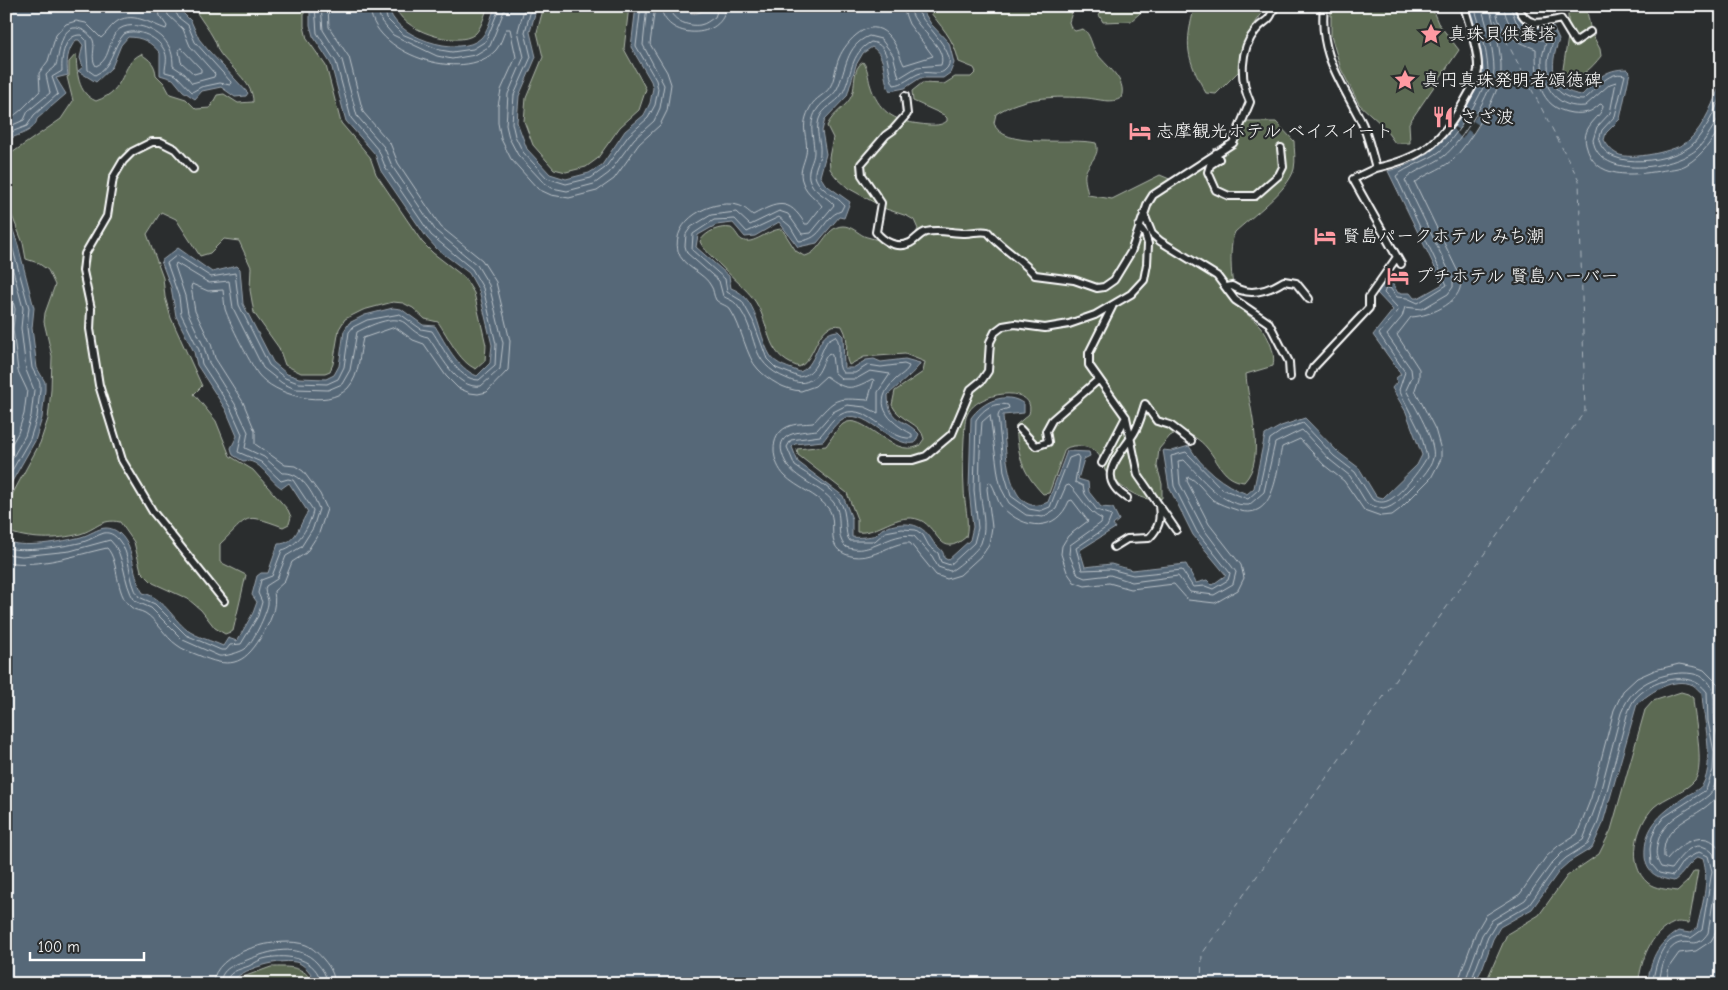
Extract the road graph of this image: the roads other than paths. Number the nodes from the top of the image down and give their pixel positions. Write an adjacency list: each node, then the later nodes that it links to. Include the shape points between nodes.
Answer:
1 (1275, 6): 8 (street, via 1270,20 1256,30 1242,67 1243,86 1250,102 1233,143)
2 (1324, 6): 9 (street, via 1323,34 1329,61 1360,118)
3 (1464, 6): 9 (street, via 1478,68 1469,93 1434,144 1412,158)
4 (1518, 6): 5 (street, via 1526,20 1532,23 1561,19 1575,42)
5 (1590, 32)
6 (905, 96): 12 (street, via 907,114 861,164 862,176 881,203 876,232 884,241 900,246 924,232 988,232 996,242 1024,261 1035,275 1074,280 1097,288 1114,280 1123,267)
7 (1281, 148): 8 (street, via 1283,167 1279,176 1255,196 1229,196 1216,190 1208,172 1210,165 1219,159)
8 (1216, 153): 11 (street, via 1153,195)
9 (1376, 168): 13 (street, via 1353,179)
10 (193, 169): 31 (street, via 175,149 161,142 152,142 132,152 113,178 107,216 85,254 83,271 91,308 90,329 99,385 122,460 158,519)
11 (1144, 214): 12 (street); 15 (street, via 1152,234 1217,276)
12 (1139, 226): 17 (street, via 1148,244 1144,280)
13 (1397, 257): 14 (street); 18 (street, via 1369,297 1368,308)
14 (1401, 264)
15 (1227, 287): 16 (street, via 1232,286 1241,292 1270,290 1284,281 1296,283); 19 (street, via 1235,300 1269,323 1289,362)
16 (1309, 299)
17 (1113, 306): 20 (street, via 1089,353 1089,365); 25 (street, via 1069,324 1045,328 1015,324 1003,326 990,342 988,371 971,389 952,434 926,456 913,460)
18 (1310, 375)
19 (1290, 377)
20 (1098, 380): 21 (street); 22 (street, via 1052,420 1046,431 1048,442 1036,446)
21 (1126, 417): 23 (street); 26 (street)
22 (1020, 429)
23 (1130, 438): 24 (street, via 1145,404 1157,422 1170,425); 27 (street, via 1111,472 1110,483 1114,490); 28 (street, via 1138,475)
24 (1191, 441)
25 (879, 460)
26 (1102, 463)
27 (1127, 498)
28 (1159, 505): 29 (street); 30 (street, via 1160,519 1156,532 1149,538 1127,539)
29 (1176, 530)
30 (1114, 547)
31 (224, 601)

